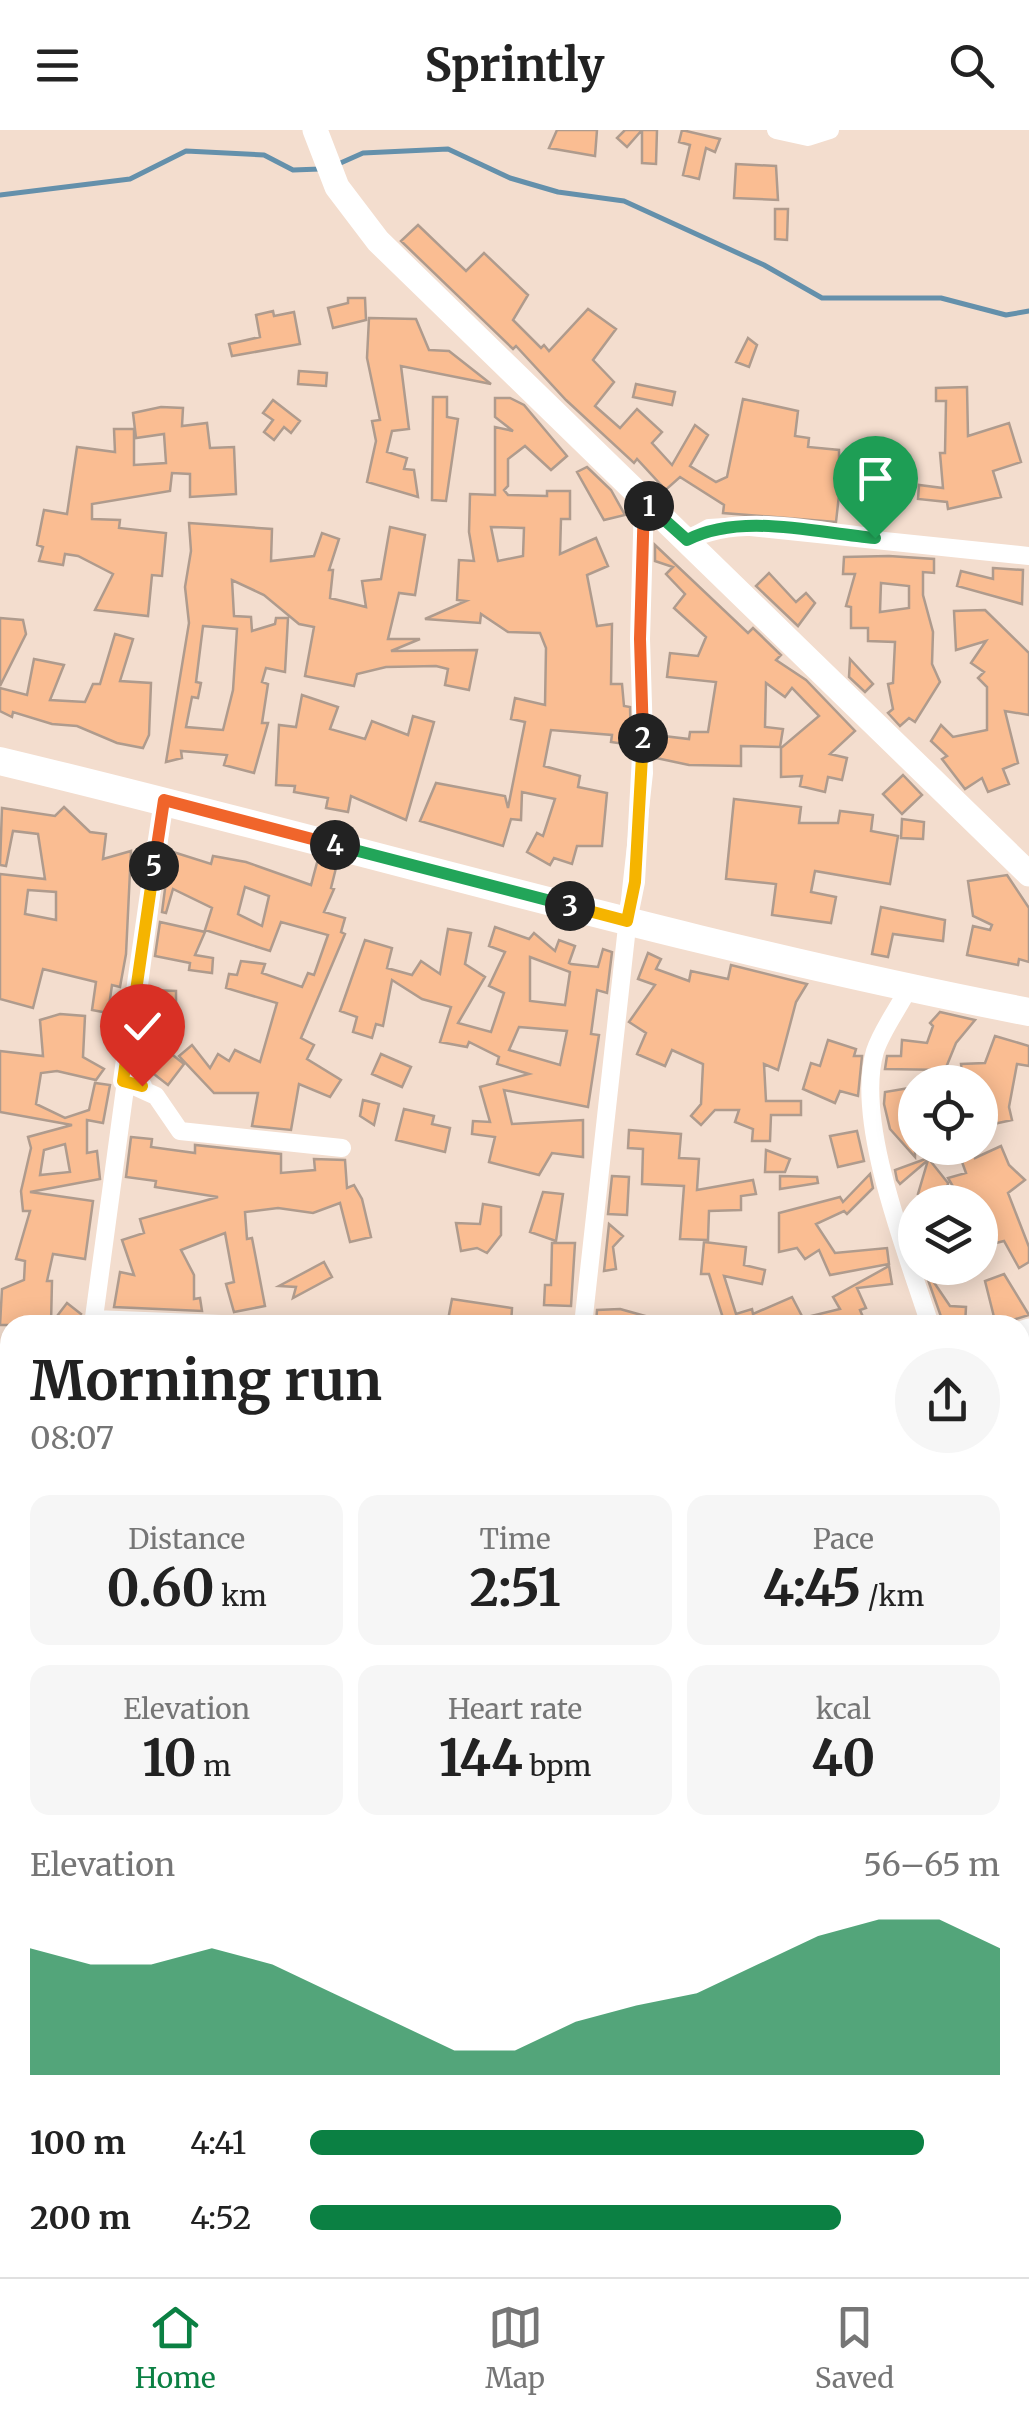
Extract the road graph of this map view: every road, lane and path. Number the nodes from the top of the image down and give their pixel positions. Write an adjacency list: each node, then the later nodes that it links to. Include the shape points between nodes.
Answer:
1 (776, 130): 2 (street, via 808,138)
2 (830, 130)
3 (320, 141): 4 (main road, via 337,188 378,241)
4 (644, 502): 5 (main road); 10 (street, via 644,773)
5 (687, 540): 6 (street, via 709,528 740,526); 9 (main road)
6 (1029, 556)
7 (0, 761): 8 (main road)
8 (164, 800): 10 (main road); 13 (street)
9 (1029, 874)
10 (627, 921): 11 (main road); 16 (street)
11 (908, 989): 12 (main road); 17 (street, via 875,1052 871,1111)
12 (1029, 1012)
13 (123, 1081): 14 (street, via 156,1096 180,1131); 15 (street)
14 (342, 1148)
15 (94, 1315)
16 (585, 1315)
17 (927, 1315)

